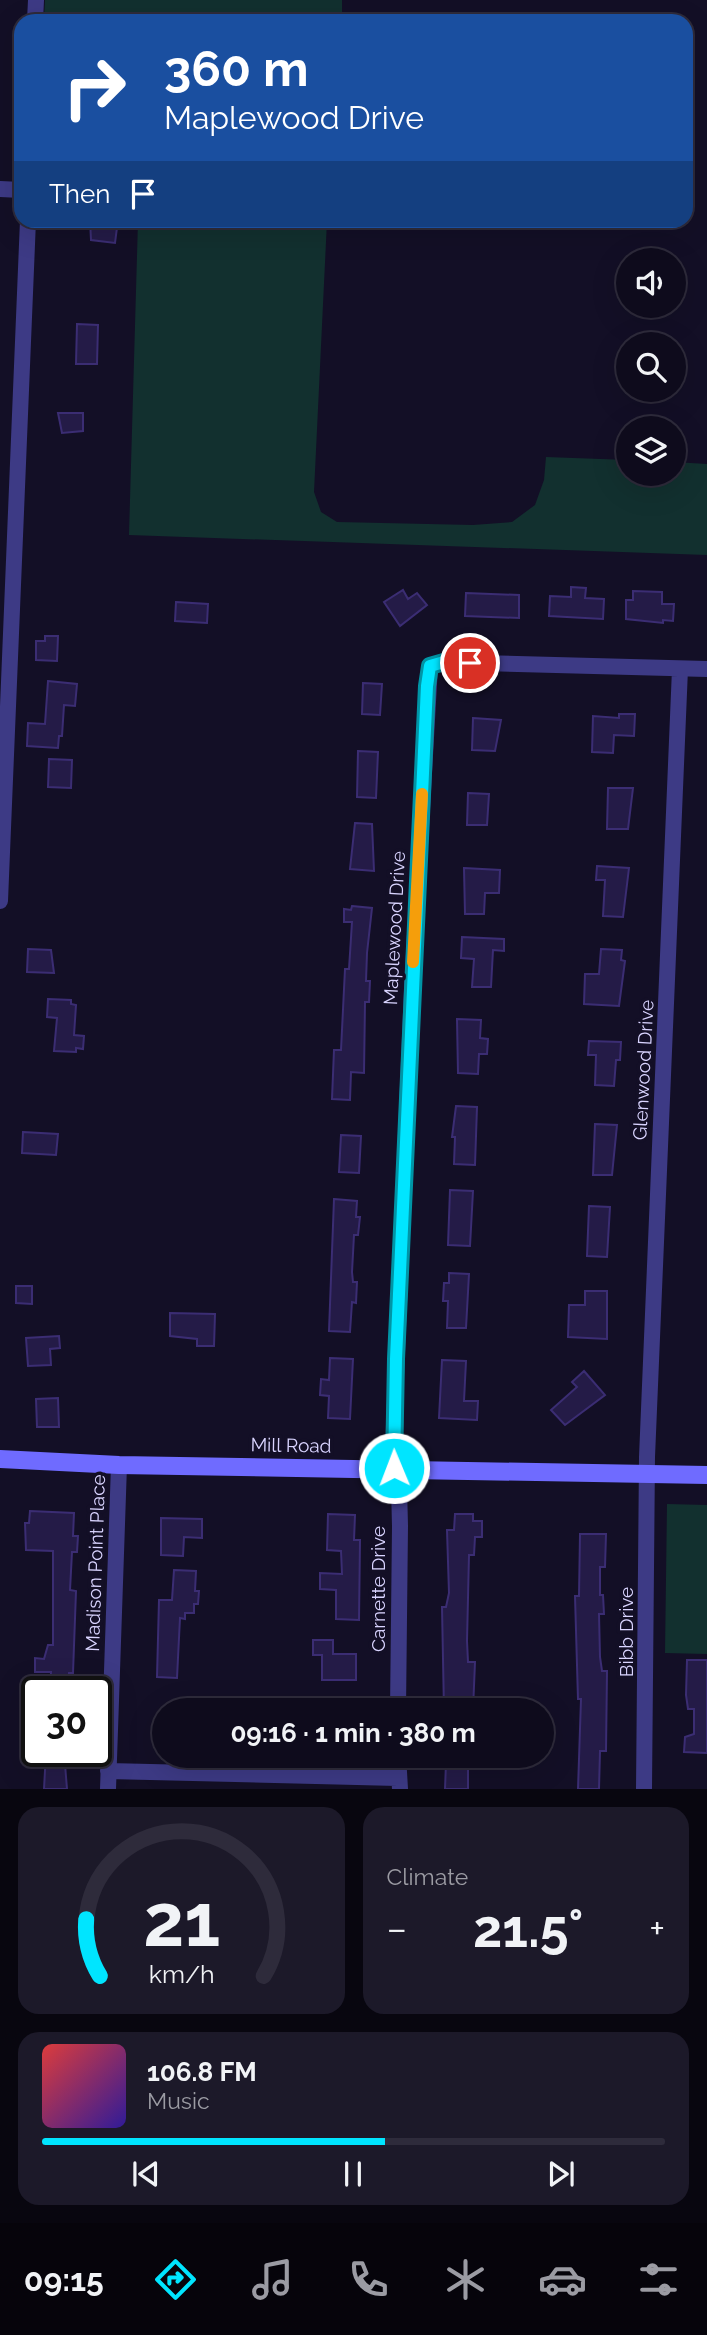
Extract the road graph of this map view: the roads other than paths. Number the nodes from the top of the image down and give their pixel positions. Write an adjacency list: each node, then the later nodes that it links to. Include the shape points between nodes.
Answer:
1 (27, 228): 2 (street)
2 (8, 501): 3 (street)
3 (6, 573): 6 (street)
4 (680, 669): 5 (street, Maplewood Drive); 10 (street, Maplewood Drive, via 444,662 430,666 412,988); 11 (street, Glenwood Drive)
5 (707, 669)
6 (2, 778): 7 (street)
7 (0, 901)
8 (0, 1459): 9 (street, Mill Road)
9 (119, 1465): 10 (street, Mill Road); 14 (street, Madison Point Place)
10 (394, 1468): 11 (street, Mill Road); 13 (street, Carnette Drive, via 400,1526)
11 (646, 1474): 12 (street, Mill Road); 17 (street, Bibb Drive)
12 (707, 1475)
13 (398, 1698)
14 (108, 1771): 15 (street); 16 (street, Madison Point Place)
15 (399, 1784)
16 (108, 1789)
17 (644, 1789)

